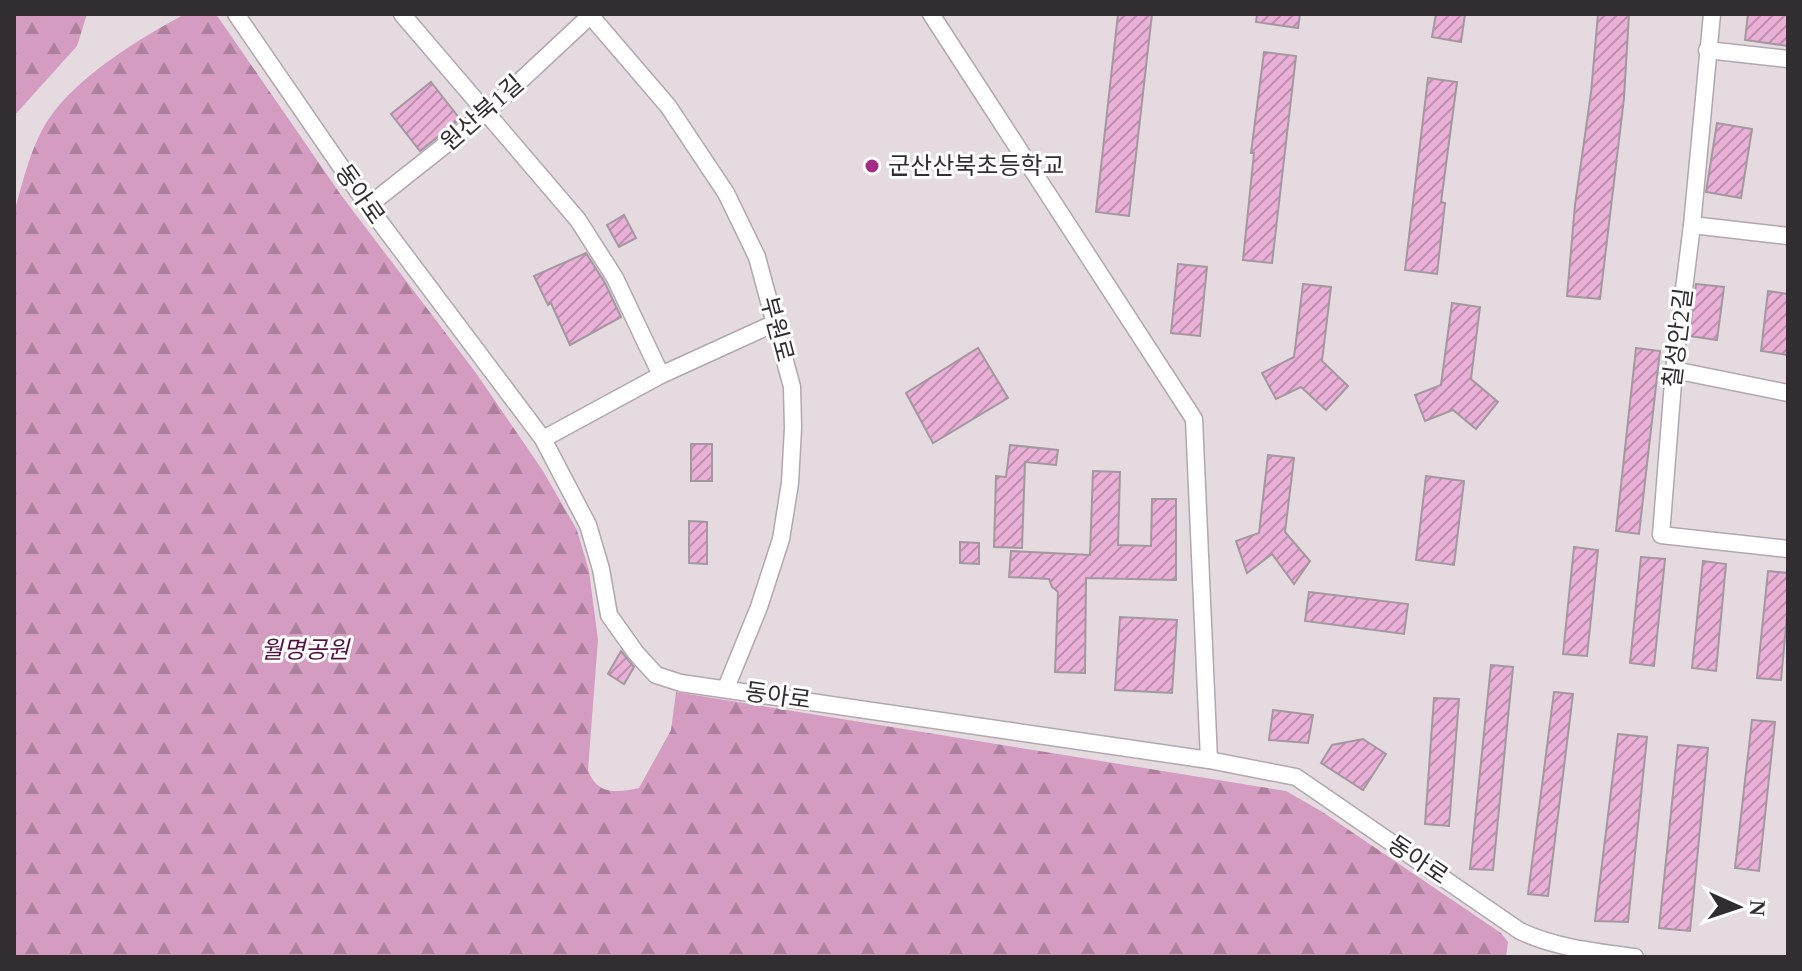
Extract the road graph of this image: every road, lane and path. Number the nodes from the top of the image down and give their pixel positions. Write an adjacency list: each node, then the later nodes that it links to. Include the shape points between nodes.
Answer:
1 (236, 14): 9 (street, 동아로)
2 (402, 14): 8 (street)
3 (591, 14): 8 (street, 원산북1길); 12 (street, 부원로, via 668,106 726,193 757,257)
4 (931, 14): 19 (street, via 1194,419)
5 (1712, 14): 6 (street, 칠성안2길)
6 (1707, 50): 7 (street); 10 (street, 칠성안2길)
7 (1788, 59)
8 (488, 111): 9 (street, 원산북1길); 14 (street, via 578,220 615,278)
9 (368, 206): 16 (street, 동아로)
10 (1692, 225): 11 (street); 13 (street, 칠성안2길)
11 (1788, 236)
12 (775, 323): 14 (street); 18 (street, 부원로, via 792,387 786,511 759,607)
13 (1674, 370): 15 (street); 17 (street, 칠성안2길, via 1661,535)
14 (661, 375): 16 (street)
15 (1788, 393)
16 (543, 439): 18 (street, 동아로, via 588,525 609,615 636,653 656,675)
17 (1788, 549)
18 (726, 688): 19 (street, 동아로)
19 (1209, 760): 20 (street, 동아로, via 1296,777 1537,939)
20 (1635, 957)

